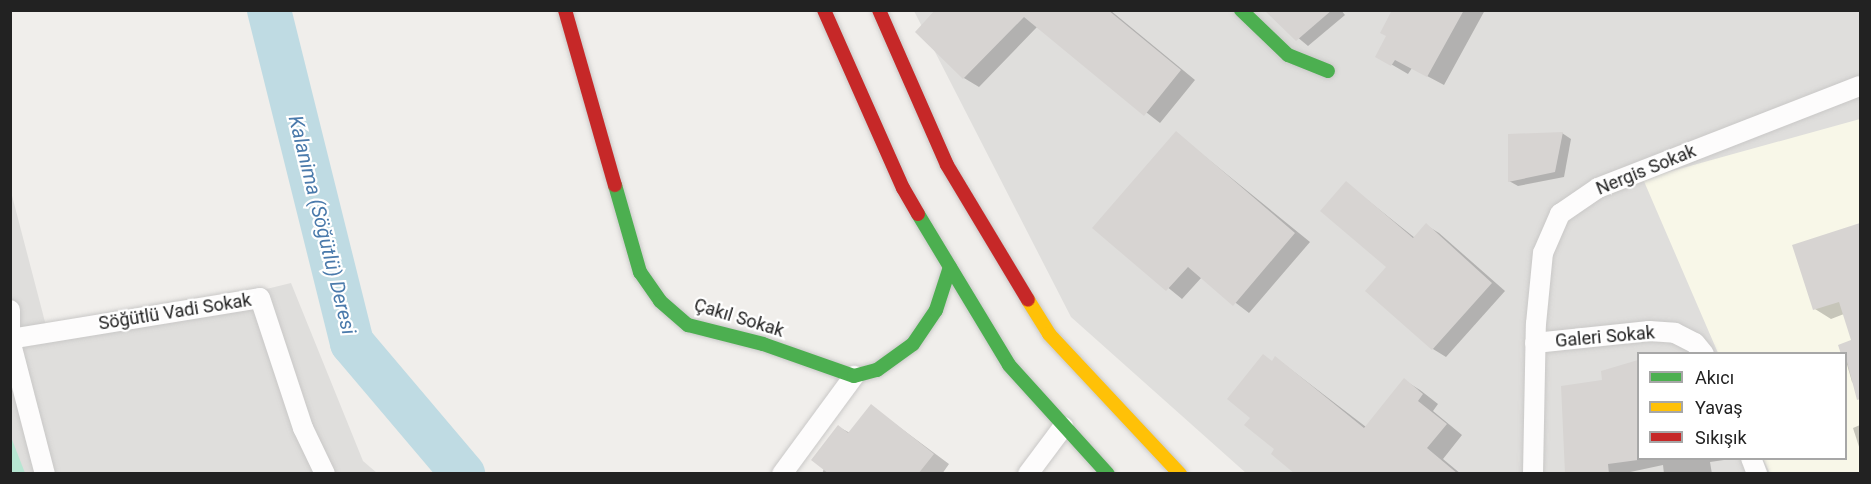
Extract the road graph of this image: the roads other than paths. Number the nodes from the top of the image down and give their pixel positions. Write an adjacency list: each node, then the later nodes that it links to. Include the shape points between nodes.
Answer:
1 (565, 10): 13 (main road, Çakıl Sokak, via 640,272 660,301 688,325 763,344)
2 (824, 10): 7 (main road, via 903,188)
3 (879, 10): 21 (main road, via 947,165 1049,334)
4 (1242, 10): 5 (main road, via 1266,38 1288,55)
5 (1328, 70)
6 (1860, 86): 11 (street, Nergis Sokak, via 1598,188 1574,202 1560,214 1543,253)
7 (950, 267): 13 (main road, via 936,310 913,344 877,370); 14 (main road, via 1009,365)
8 (10, 310): 9 (street)
9 (10, 329)
10 (10, 340): 16 (street); 17 (street, Söğütlü Vadi Sokak, via 260,298 303,428)
11 (1535, 344): 12 (street, Galeri Sokak, via 1649,331 1675,333 1695,343); 22 (street, Nergis Sokak)
12 (1702, 352)
13 (854, 376): 18 (street)
14 (1063, 427): 19 (street); 20 (main road)
15 (1751, 460): 23 (street)
16 (45, 474)
17 (325, 474)
18 (782, 474)
19 (1028, 474)
20 (1108, 474)
21 (1180, 474)
22 (1533, 474)
23 (1757, 474)

